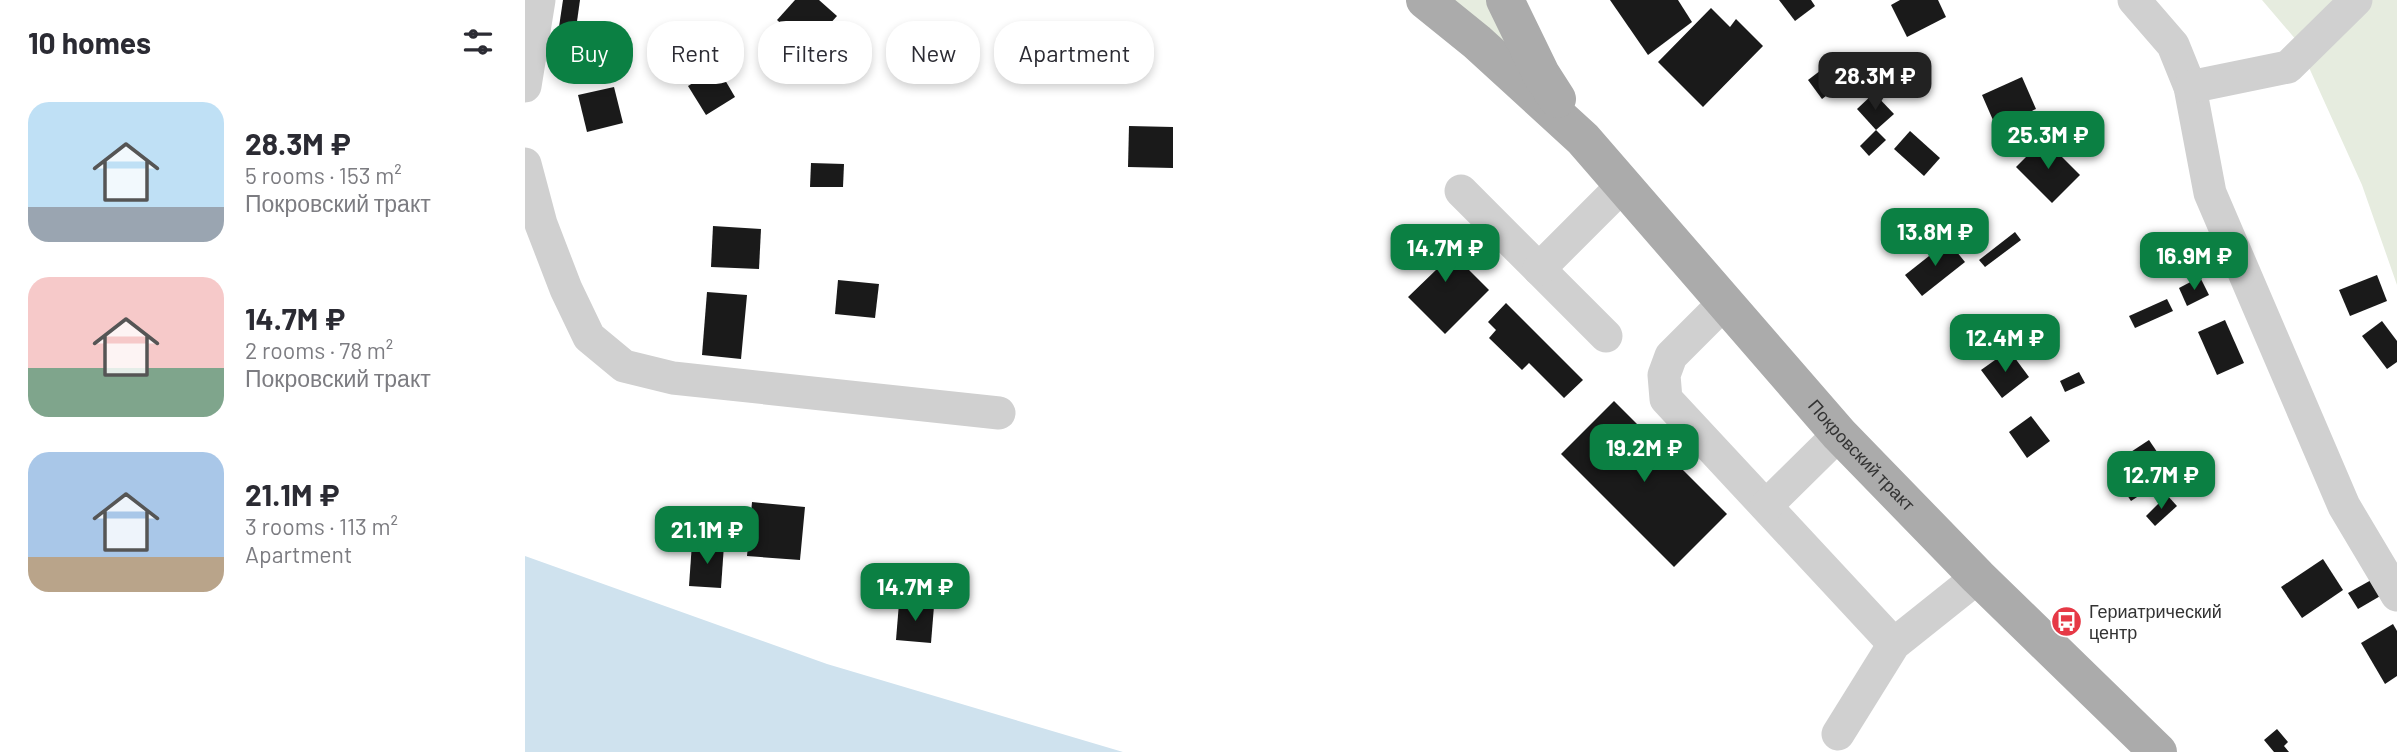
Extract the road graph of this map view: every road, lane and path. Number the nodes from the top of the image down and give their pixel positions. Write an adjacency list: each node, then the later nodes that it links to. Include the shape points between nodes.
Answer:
1 (539, 0): 6 (street)
2 (1425, 0): 8 (main road)
3 (1505, 0): 8 (main road, via 1541,74)
4 (2134, 0): 7 (street, via 2173,45)
5 (2356, 0): 7 (street, via 2288,67)
6 (525, 86)
7 (2190, 87): 19 (street, via 2215,206 2344,506)
8 (1583, 139): 10 (main road, Покровский тракт)
9 (525, 164): 15 (street, via 541,224 589,337 624,366 673,378)
10 (1623, 185): 12 (street); 13 (main road, Покровский тракт)
11 (1461, 191): 12 (street)
12 (1539, 269): 14 (street)
13 (1725, 302): 16 (main road, Покровский тракт); 17 (street, via 1671,356 1664,375 1666,398)
14 (1606, 336)
15 (999, 413)
16 (1839, 434): 17 (street); 18 (main road, Покровский тракт)
17 (1766, 506): 20 (street)
18 (1978, 577): 20 (street); 22 (main road, Покровский тракт)
19 (2397, 595)
20 (1894, 644): 21 (street)
21 (1838, 734)
22 (2158, 752)

